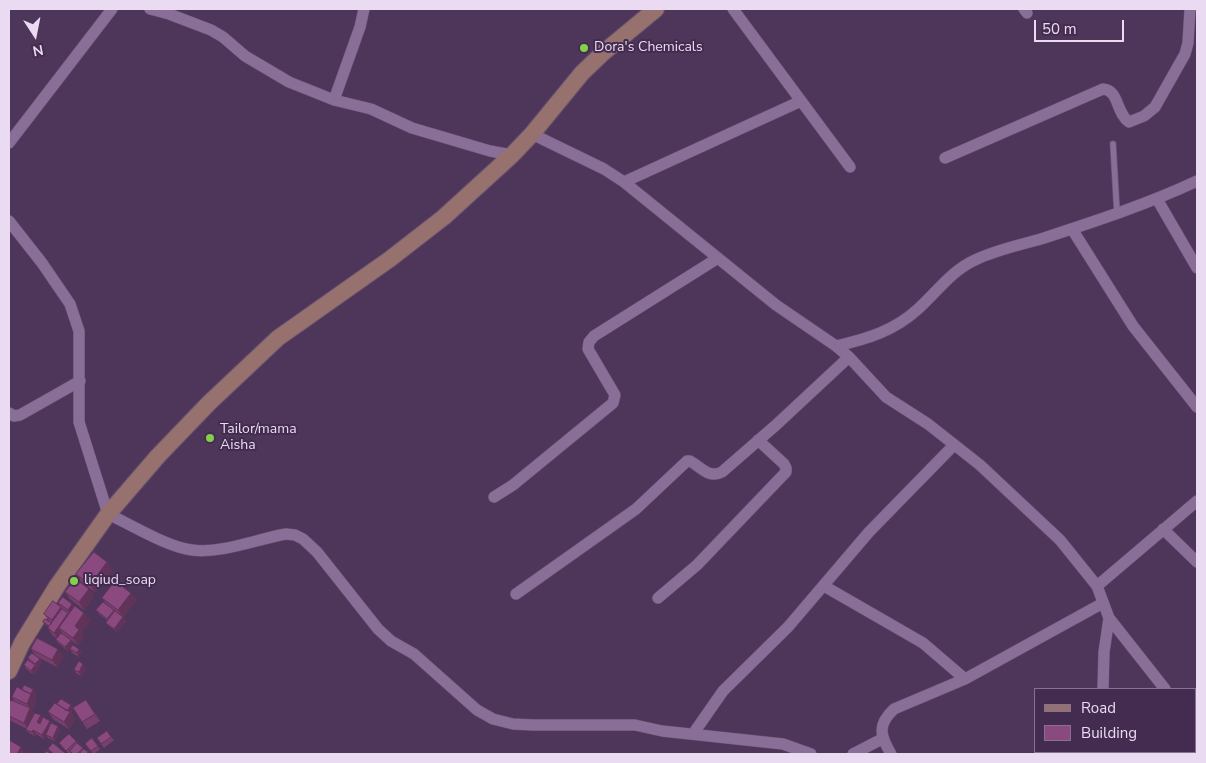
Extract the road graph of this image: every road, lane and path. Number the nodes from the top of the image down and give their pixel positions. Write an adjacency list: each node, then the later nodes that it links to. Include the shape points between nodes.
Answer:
1 (112, 9): 10 (street)
2 (150, 9): 7 (street, via 211,30 245,56 290,82)
3 (364, 9): 7 (street)
4 (656, 9): 9 (street, via 582,73)
5 (733, 9): 8 (street)
6 (1190, 9): 13 (street, via 1185,54 1160,101 1144,116 1129,122 1120,113 1110,90 1103,89)
7 (334, 100): 12 (street, via 371,109 412,128)
8 (801, 101): 14 (street); 15 (street)
9 (532, 134): 12 (street); 15 (street)
10 (9, 143)
11 (1113, 144): 18 (lane)
12 (512, 155): 32 (street, via 444,217 278,338 209,403)
13 (945, 158)
14 (850, 167)
15 (624, 182): 21 (street)
16 (1197, 182): 17 (street)
17 (1157, 199): 18 (street); 22 (street)
18 (1117, 213): 20 (street)
19 (10, 224): 25 (street, via 70,304 79,330)
20 (1072, 229): 23 (street, via 998,250 973,261 956,271 918,309 896,324 868,338); 26 (street, via 1133,326)
21 (718, 258): 23 (street, via 776,305); 30 (street, via 594,336 588,350 615,395 613,403 513,485)
22 (1197, 268)
23 (836, 346): 24 (street)
24 (849, 357): 28 (street); 29 (street, via 886,397)
25 (80, 381): 27 (street, via 20,415); 32 (street, via 79,422)
26 (1197, 407)
27 (9, 413)
28 (758, 440): 37 (street, via 716,475 687,461 636,509); 38 (street, via 784,464 786,472 697,565)
29 (954, 445): 35 (street, via 869,532); 36 (street, via 1060,540)
30 (494, 496)
31 (1197, 501): 33 (street)
32 (108, 514): 41 (street, via 57,586); 45 (street, via 167,544 192,550 226,548 286,534 303,539 378,629 414,654 477,710 494,719 533,725 635,725)
33 (1163, 529): 34 (street); 36 (street)
34 (1197, 562)
35 (824, 586): 42 (street, via 923,643); 45 (street, via 723,691)
36 (1097, 586): 39 (street)
37 (516, 594)
38 (658, 598)
39 (1103, 603): 40 (street); 42 (street)
40 (1109, 618): 43 (street); 44 (street)
41 (9, 671)
42 (965, 678): 46 (street, via 894,709 882,727)
43 (1103, 688)
44 (1164, 688)
45 (693, 734): 47 (street, via 783,744)
46 (882, 739): 48 (street); 49 (street)
47 (811, 754)
48 (853, 754)
49 (891, 754)

